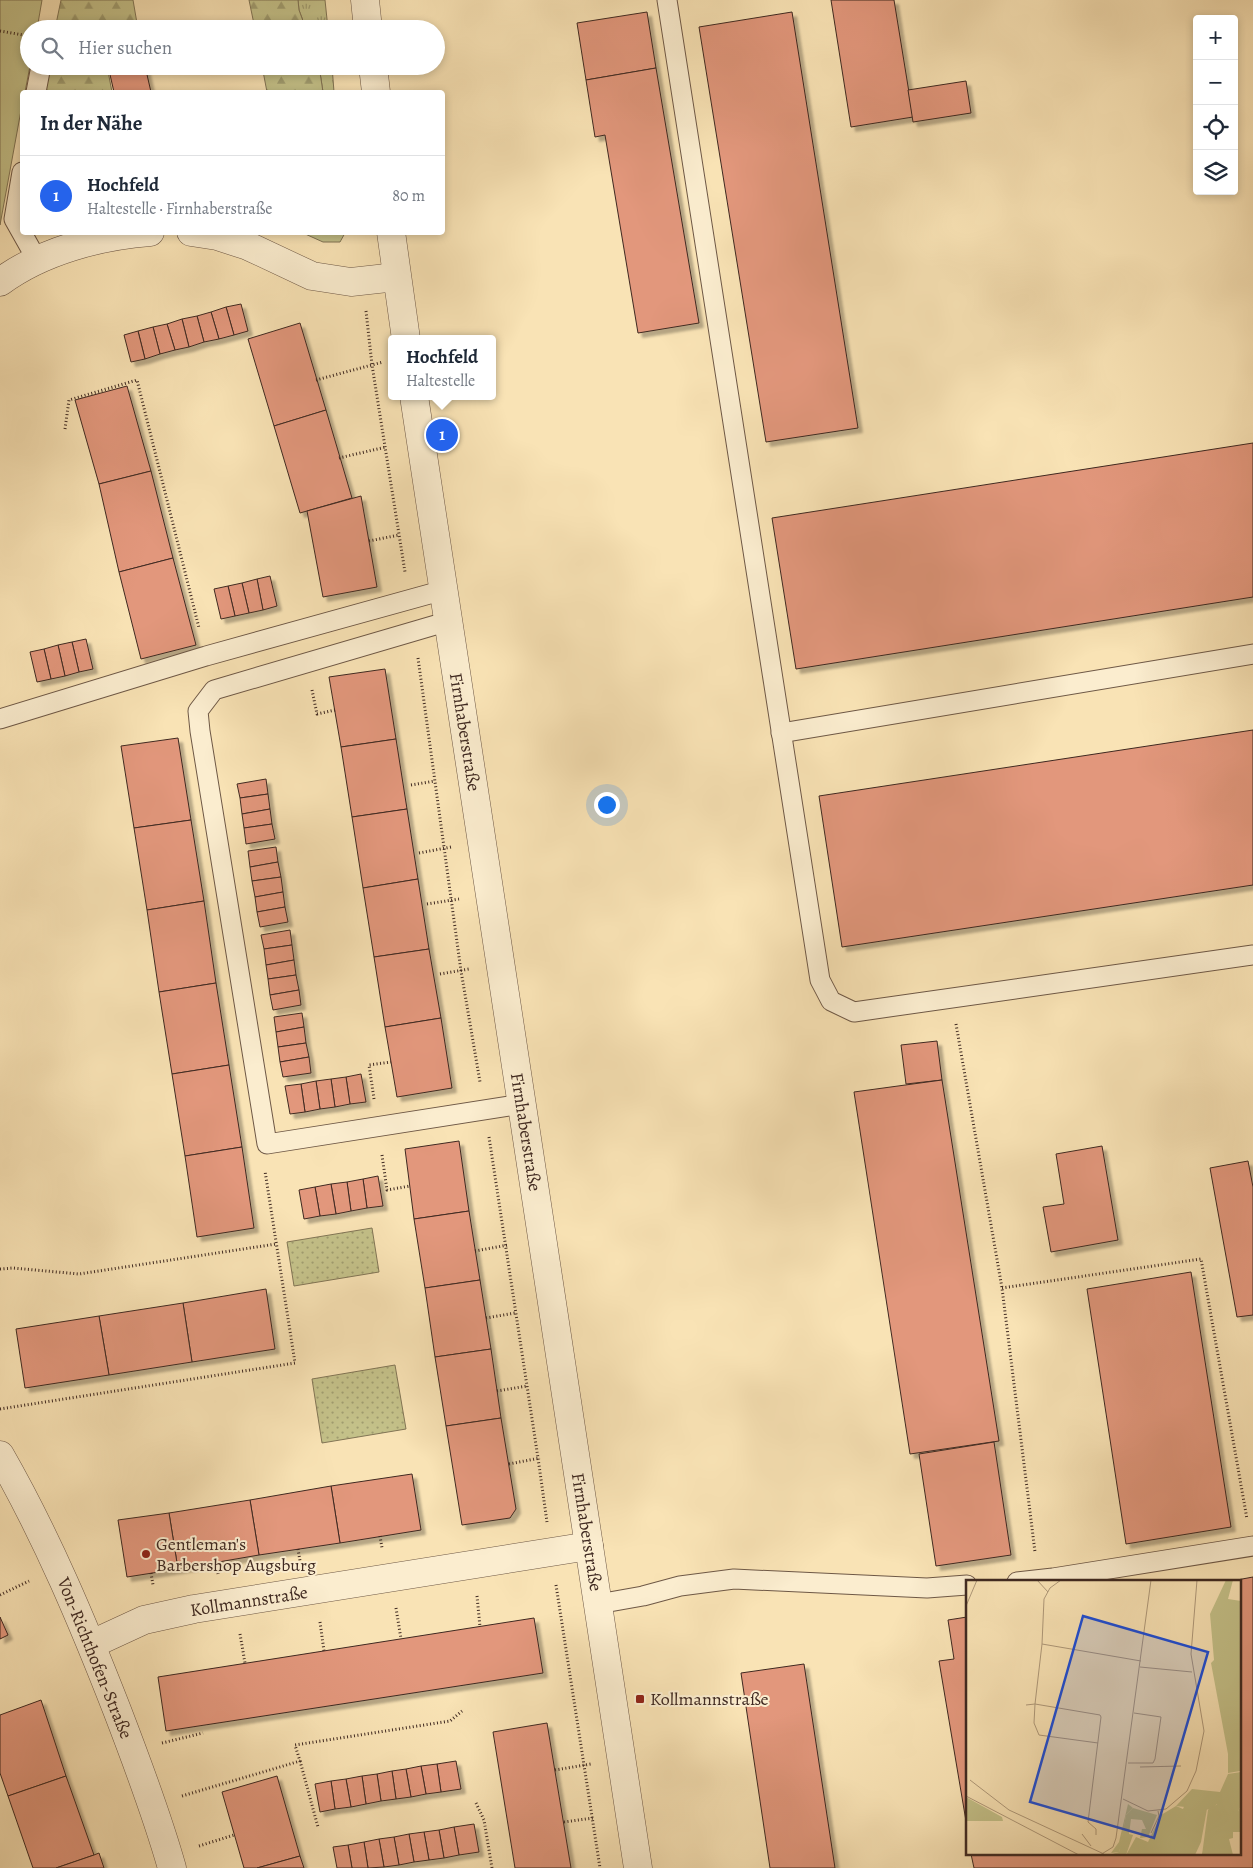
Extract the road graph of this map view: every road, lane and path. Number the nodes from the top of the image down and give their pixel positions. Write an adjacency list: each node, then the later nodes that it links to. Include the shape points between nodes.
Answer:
1 (365, 0): 3 (street)
2 (667, 0): 38 (lane)
3 (367, 20)
4 (0, 31): 5 (path)
5 (20, 34)
6 (39, 75): 8 (lane)
7 (373, 75): 9 (street)
8 (36, 90)
9 (376, 90)
10 (20, 184): 11 (lane, via 14,220)
11 (20, 230)
12 (23, 235): 16 (lane)
13 (128, 235): 16 (street, via 87,242)
14 (210, 235): 18 (street, via 248,246 312,276)
15 (391, 235): 17 (street)
16 (37, 260): 19 (street)
17 (396, 278): 18 (street); 20 (street)
18 (363, 281): 22 (path)
19 (0, 282)
20 (405, 335)
21 (385, 361): 22 (path)
22 (372, 365): 23 (path); 27 (path)
23 (316, 380)
24 (415, 400): 26 (street, Firnhaberstraße)
25 (64, 429): 34 (path, via 69,400 137,380)
26 (421, 439): 27 (path); 29 (street, Firnhaberstraße)
27 (385, 447): 28 (path); 30 (path)
28 (339, 458)
29 (444, 590): 30 (lane); 31 (street, Firnhaberstraße)
30 (409, 599): 34 (lane)
31 (448, 621): 32 (lane); 41 (street, Firnhaberstraße)
32 (414, 631): 35 (lane); 42 (path, via 461,971)
33 (1253, 654): 38 (lane)
34 (206, 656): 37 (lane)
35 (307, 662): 36 (path, via 317,714); 43 (lane, via 214,690 198,712)
36 (335, 710)
37 (0, 719)
38 (781, 733): 40 (lane, via 820,980 832,1001 854,1012)
39 (1253, 954): 40 (lane)
40 (951, 999): 46 (path)
41 (522, 1104): 42 (lane); 49 (street, Firnhaberstraße)
42 (484, 1110): 43 (lane); 51 (path)
43 (267, 1144): 44 (path, via 263,1158)
44 (276, 1244): 45 (path, via 79,1274); 47 (path, via 295,1363)
45 (0, 1269)
46 (1002, 1288): 50 (path, via 1201,1259); 52 (path)
47 (0, 1409)
48 (0, 1456): 55 (street, Von-Richthofen-Straße, via 58,1566)
49 (589, 1546): 51 (street, Kollmannstraße); 54 (street, Firnhaberstraße)
50 (1252, 1546): 52 (lane)
51 (551, 1552): 55 (street, Kollmannstraße, via 194,1609 144,1620); 65 (path)
52 (1038, 1580)
53 (966, 1585): 54 (lane, via 927,1588 734,1579 680,1586)
54 (598, 1604): 66 (street, Firnhaberstraße)
55 (92, 1644): 58 (street, Von-Richthofen-Straße)
56 (462, 1711): 59 (path, via 450,1721 295,1745)
57 (203, 1733): 58 (path)
58 (132, 1750): 61 (street, Von-Richthofen-Straße)
59 (300, 1760): 61 (path); 62 (path)
60 (476, 1803): 64 (path, via 484,1820)
61 (152, 1805): 63 (street, Von-Richthofen-Straße)
62 (318, 1827)
63 (172, 1868)
64 (492, 1868)
65 (600, 1868)
66 (638, 1868)

